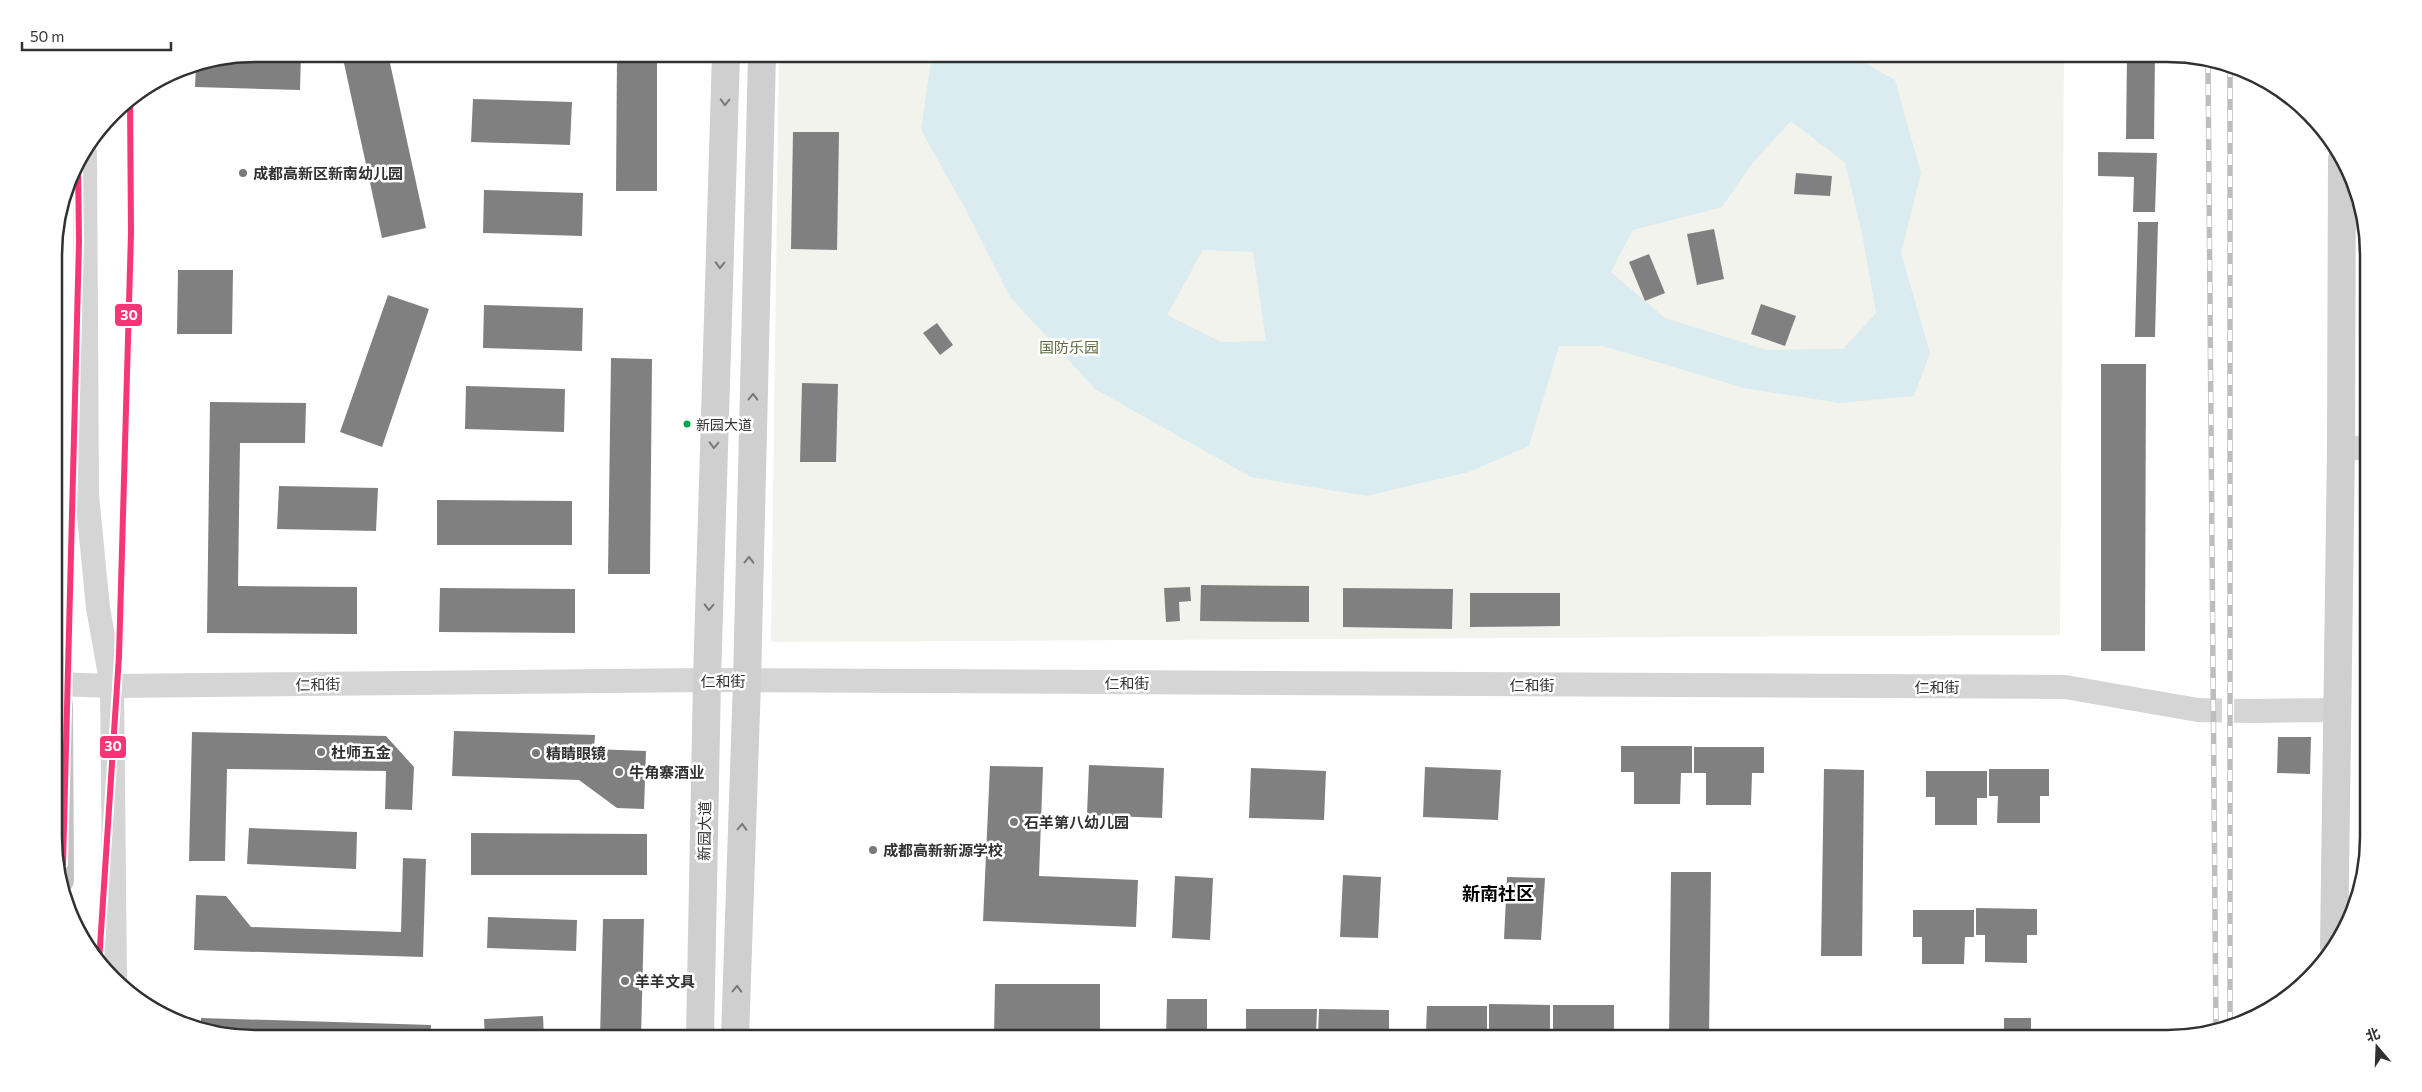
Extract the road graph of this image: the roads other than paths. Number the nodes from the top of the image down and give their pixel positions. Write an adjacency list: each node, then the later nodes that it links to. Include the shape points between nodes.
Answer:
1 (726, 62): 7 (street, 新园大道, one-way to 7)
2 (762, 62): 8 (street, one-way to 2)
3 (85, 164): 10 (street, via 87,495 98,608)
4 (2342, 175): 5 (street)
5 (2340, 448): 6 (street); 12 (street)
6 (2360, 448)
7 (707, 680): 8 (street, 仁和街); 10 (street, 仁和街); 16 (street, 新园大道)
8 (746, 681): 11 (street, 仁和街, via 2065,688); 17 (street, one-way to 8)
9 (62, 684): 10 (street, 仁和街)
10 (112, 686): 15 (street)
11 (2198, 710)
12 (2337, 710): 13 (street); 14 (street)
13 (2251, 711)
14 (2334, 933)
15 (115, 969)
16 (700, 1030)
17 (735, 1030)

